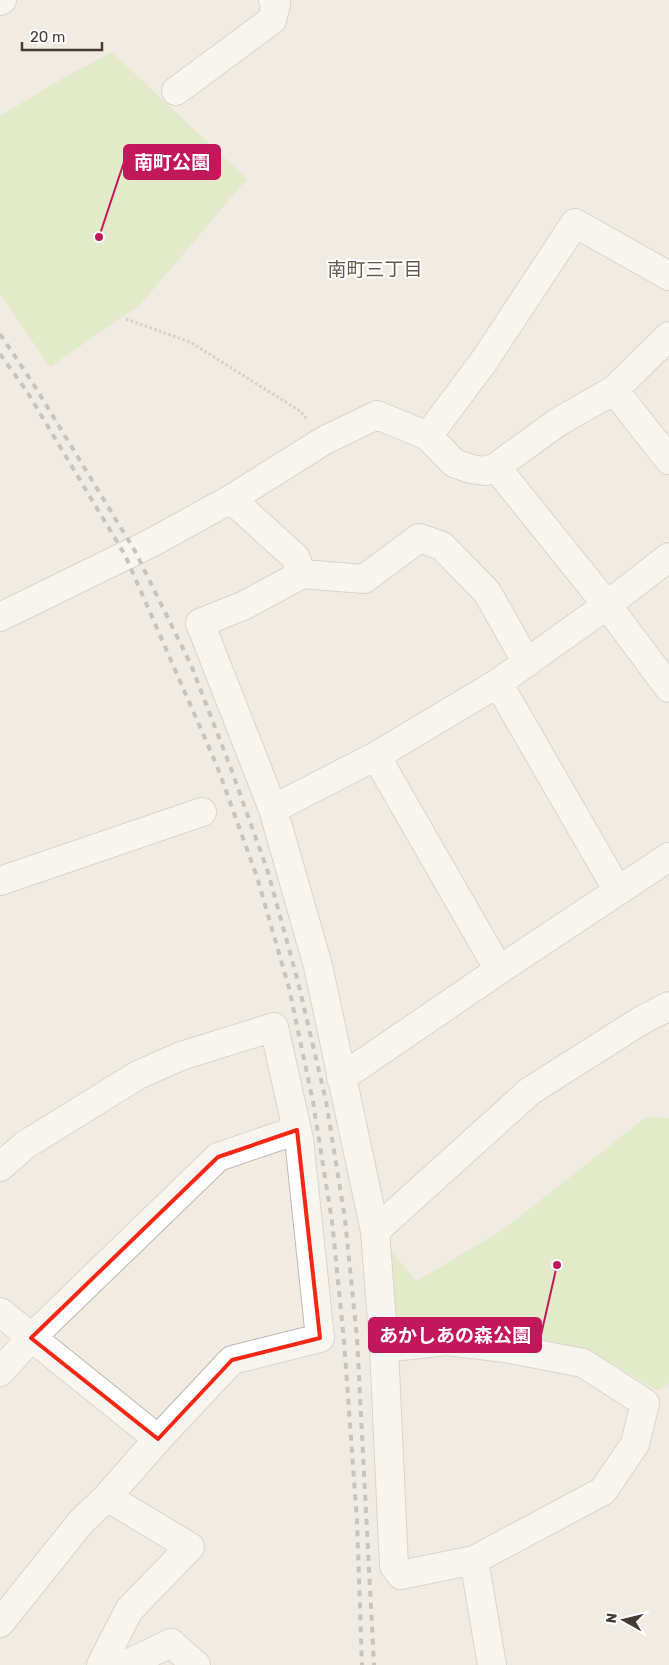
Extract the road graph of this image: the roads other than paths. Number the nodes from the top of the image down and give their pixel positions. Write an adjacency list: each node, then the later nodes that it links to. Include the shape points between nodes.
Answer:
1 (273, 0): 2 (street, via 276,4 272,20)
2 (176, 91)
3 (669, 276): 6 (street, via 575,223 484,361)
4 (669, 336): 5 (street)
5 (614, 390): 7 (street); 8 (street, via 558,422)
6 (428, 436): 8 (street, via 454,463 485,471); 9 (street, via 377,415 325,440)
7 (669, 460)
8 (496, 467): 12 (street)
9 (232, 499): 11 (street, via 295,557); 13 (street)
10 (669, 558): 12 (street)
11 (302, 574): 14 (street, via 364,579 419,538 442,546 487,592); 18 (street, via 200,623)
12 (607, 605): 14 (street); 16 (street)
13 (0, 617)
14 (527, 663): 15 (street)
15 (498, 683): 17 (street); 22 (street)
16 (669, 688)
17 (376, 756): 18 (street); 23 (street)
18 (272, 809): 25 (street, via 318,966)
19 (202, 812): 21 (street)
20 (669, 857): 22 (street)
21 (0, 881)
22 (618, 892): 23 (street)
23 (499, 970): 25 (street)
24 (669, 1006): 28 (street, via 530,1091)
25 (341, 1078): 28 (street)
26 (297, 1130): 27 (street, via 274,1027 181,1056 138,1075 25,1145); 30 (street, via 218,1157); 33 (street, via 320,1338 232,1360)
27 (0, 1167)
28 (374, 1231): 31 (street)
29 (0, 1312): 30 (street)
30 (31, 1338): 32 (street); 33 (street)
31 (384, 1348): 35 (street, via 394,1566 402,1575); 35 (street, via 447,1341 584,1363 645,1403 635,1444 603,1491)
32 (0, 1372)
33 (158, 1439): 34 (street)
34 (107, 1497): 36 (street, via 81,1522); 37 (street, via 190,1547 129,1610)
35 (474, 1560): 40 (street)
36 (0, 1623)
37 (101, 1665)
38 (125, 1665): 39 (street, via 171,1643)
39 (196, 1665)
40 (492, 1665)

